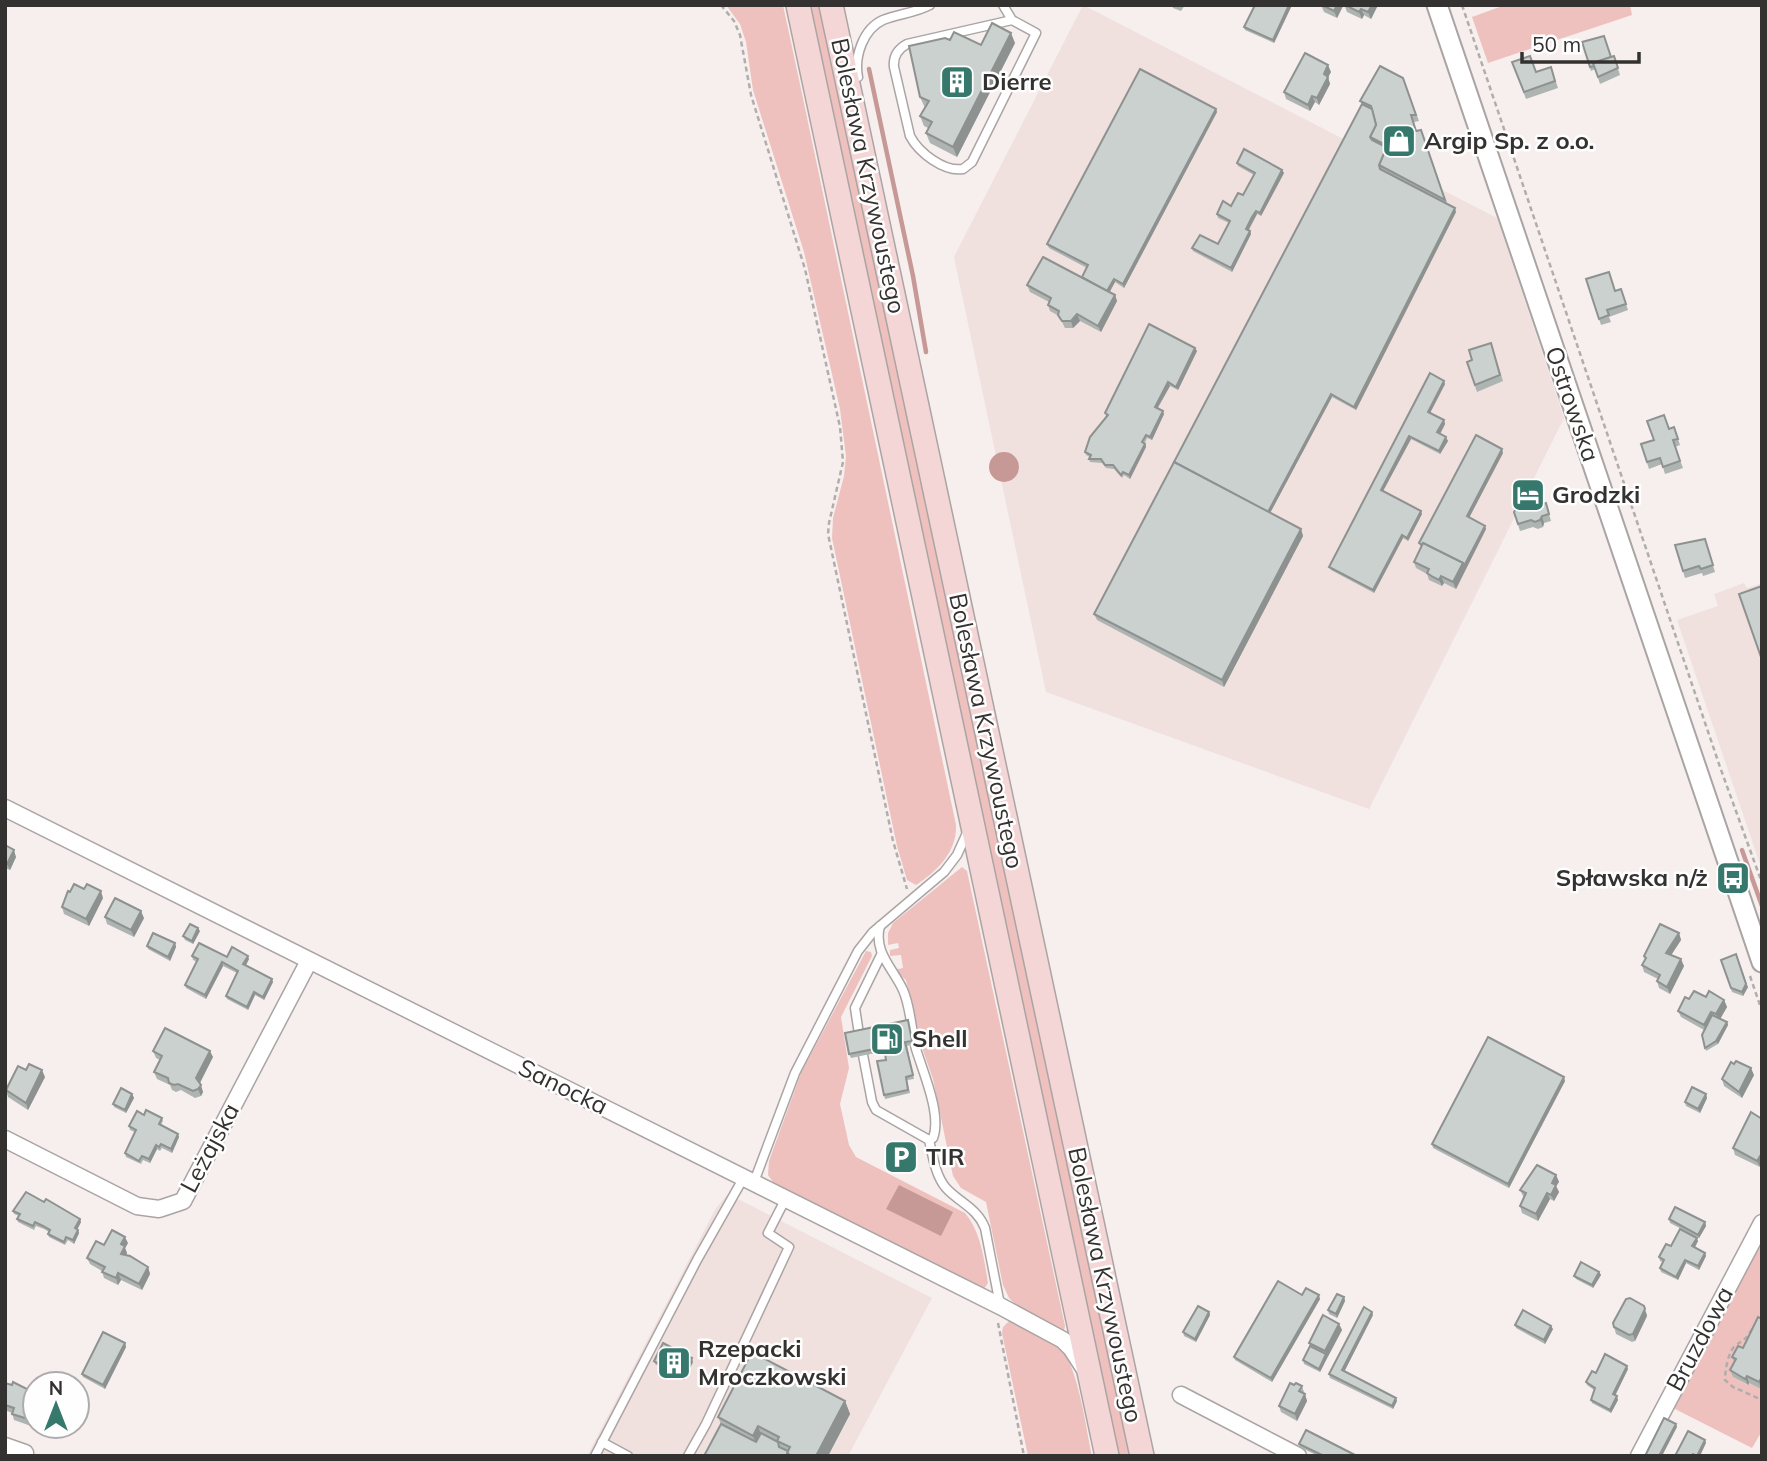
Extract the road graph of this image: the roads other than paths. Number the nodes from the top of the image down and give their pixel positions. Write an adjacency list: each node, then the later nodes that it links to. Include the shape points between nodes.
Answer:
1 (798, 5): 12 (main road, Bolesława Krzywoustego)
2 (831, 5): 10 (main road, Bolesława Krzywoustego)
3 (930, 5): 6 (lane)
4 (1003, 5): 7 (lane)
5 (1437, 5): 16 (street, Ostrowska)
6 (914, 9): 8 (lane, via 883,20 868,34 857,60)
7 (1012, 20): 7 (lane, via 1036,33 972,162 962,169 946,168 910,136 894,67 897,53 907,44)
8 (860, 90)
9 (863, 100): 10 (lane)
10 (858, 131): 34 (main road, Bolesława Krzywoustego)
11 (5, 808): 15 (street, Sanocka)
12 (970, 813): 13 (lane, via 965,839 951,864); 25 (main road, Bolesława Krzywoustego)
13 (880, 926): 14 (lane); 21 (lane, via 858,951 794,1073)
14 (881, 955): 17 (lane, via 855,1008); 20 (lane, via 905,998 936,1125)
15 (309, 961): 19 (street, Leżajska, via 183,1201 159,1209 136,1206); 21 (street, Sanocka)
16 (1762, 962)
17 (859, 1034)
18 (863, 1055): 20 (lane, via 876,1110)
19 (5, 1139)
20 (929, 1140): 24 (lane, via 943,1184 983,1223)
21 (749, 1180): 22 (street, Sanocka); 27 (lane, via 697,1261)
22 (786, 1198): 24 (street, Sanocka); 32 (lane, via 768,1233 789,1247)
23 (1762, 1223): 36 (street, Bruzdowa)
24 (1000, 1306): 25 (street, Sanocka, via 1067,1343)
25 (1094, 1393): 33 (main road, Bolesława Krzywoustego)
26 (1181, 1395): 35 (street)
27 (602, 1442): 30 (lane); 31 (lane)
28 (5, 1446): 29 (street)
29 (25, 1453)
30 (595, 1456)
31 (628, 1456)
32 (688, 1456)
33 (1107, 1456)
34 (1142, 1456)
35 (1298, 1456)
36 (1639, 1456)

